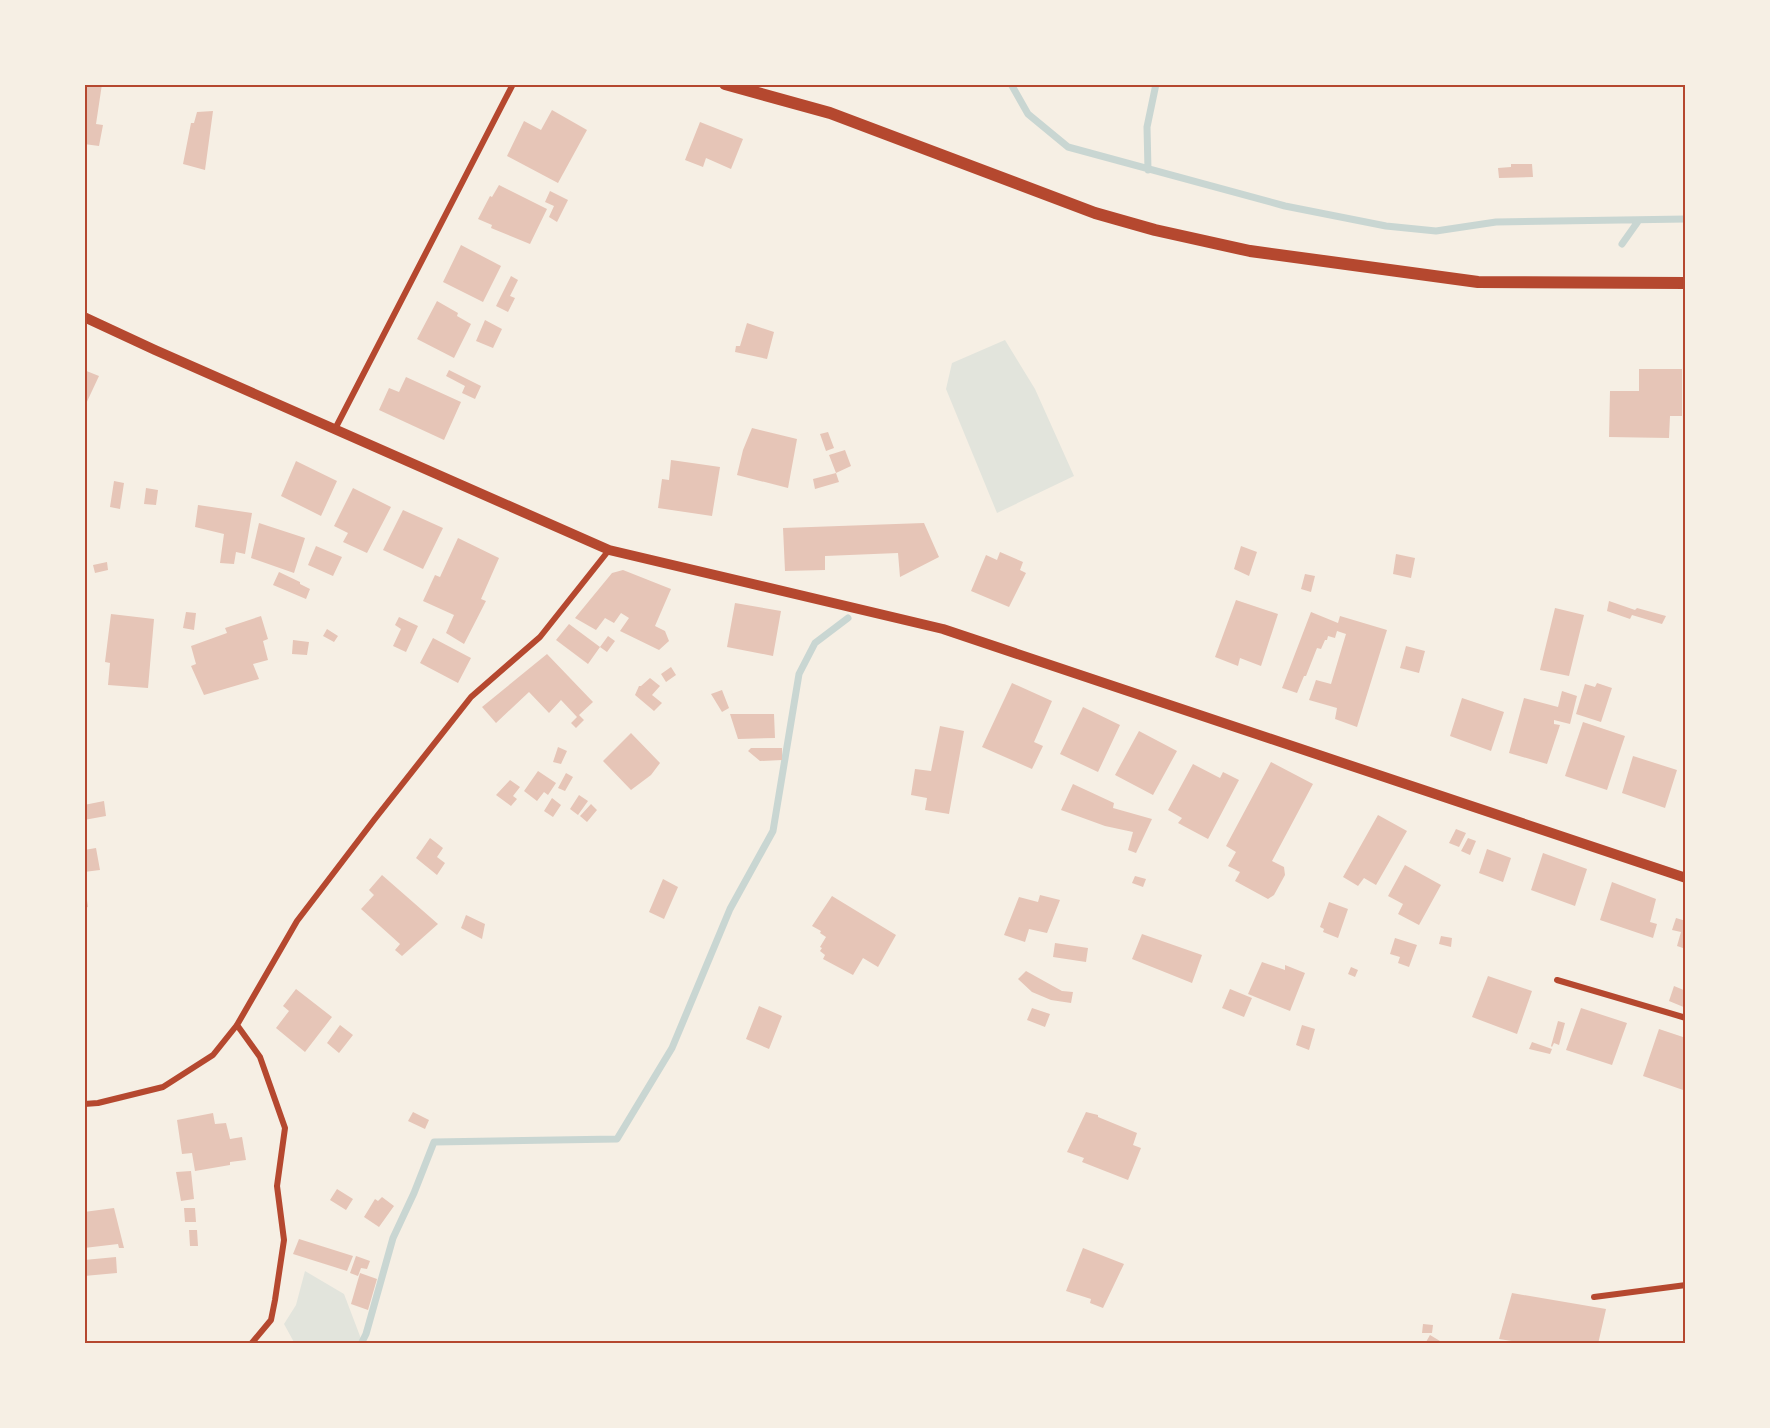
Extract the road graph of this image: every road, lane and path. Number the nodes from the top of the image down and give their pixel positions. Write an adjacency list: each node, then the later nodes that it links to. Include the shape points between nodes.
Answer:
1 (513, 84): 5 (street)
2 (725, 84): 3 (main road, via 830,113 1095,213 1250,251 1478,282)
3 (1686, 283)
4 (84, 317): 5 (street)
5 (335, 429): 6 (street)
6 (609, 550): 7 (street, via 943,629); 10 (street, via 540,637 471,697 374,820 297,921)
7 (1686, 878)
8 (1557, 980): 9 (street)
9 (1686, 1018)
10 (237, 1025): 11 (street, via 213,1055 163,1087); 14 (street, via 260,1057 285,1128 277,1186 284,1240 275,1300 271,1320)
11 (84, 1104)
12 (1686, 1285): 13 (street)
13 (1594, 1297)
14 (250, 1344)

